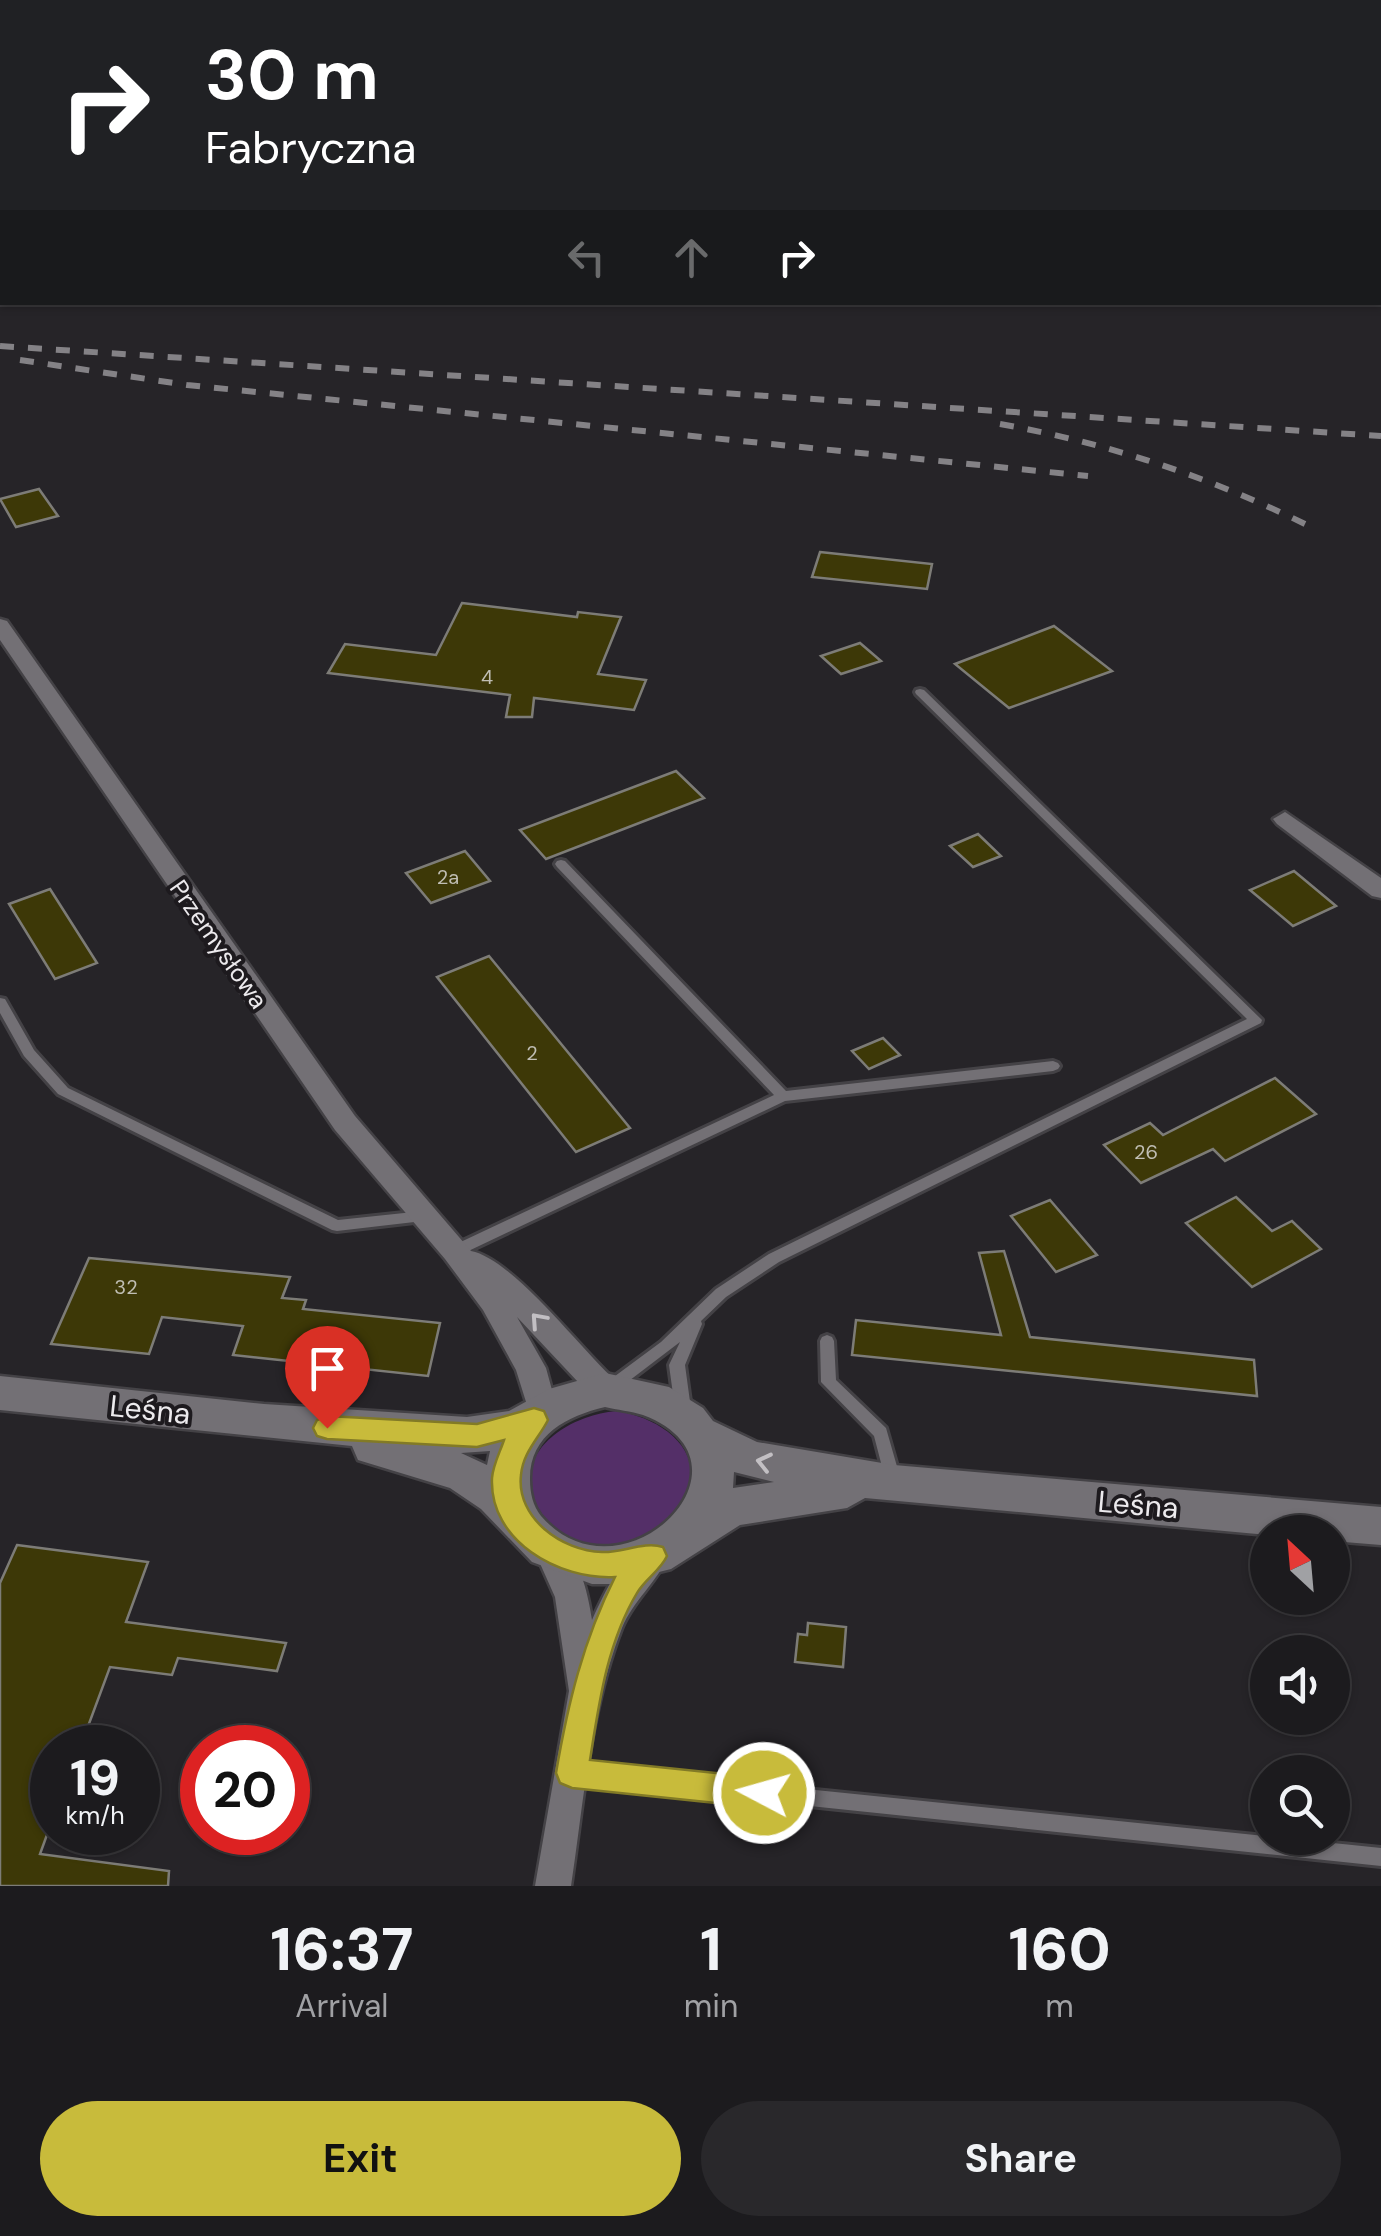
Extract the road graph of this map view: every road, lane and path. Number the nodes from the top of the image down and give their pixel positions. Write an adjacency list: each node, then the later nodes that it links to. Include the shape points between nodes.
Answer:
1 (0, 624): 9 (street, Przemysłowa, via 345,1123)
2 (920, 692): 11 (lane, via 1256,1020 774,1258)
3 (1286, 819): 5 (street)
4 (561, 864): 8 (lane)
5 (1381, 890)
6 (0, 1002): 9 (lane, via 29,1052 63,1091 337,1226)
7 (1053, 1066): 8 (lane)
8 (783, 1096): 10 (lane)
9 (425, 1216): 10 (street, Przemysłowa)
10 (455, 1250): 13 (street, Przemysłowa, one-way to 10, via 507,1288); 15 (street, Przemysłowa, via 518,1342 536,1380)
11 (702, 1313): 13 (lane); 16 (lane, via 678,1365 678,1392)
12 (827, 1341): 18 (lane, via 829,1382 881,1432)
13 (606, 1390): 15 (street, via 573,1397); 16 (street, via 662,1400)
14 (0, 1393): 17 (street, Leśna)
15 (539, 1416): 17 (street, Leśna, via 491,1434 450,1437); 19 (street, via 520,1435 506,1472)
16 (694, 1425): 18 (street, Leśna, one-way to 16, via 750,1459); 21 (street, via 712,1458 714,1481)
17 (300, 1427): 19 (street, Leśna, via 467,1474)
18 (894, 1484): 20 (street, Leśna); 21 (street, Leśna, via 757,1501)
19 (512, 1511): 22 (street)
20 (1381, 1526)
21 (695, 1527): 23 (street)
22 (550, 1550): 23 (street, via 600,1565); 24 (street, via 572,1600)
23 (652, 1556): 24 (street, via 620,1596)
24 (584, 1694): 25 (street)
25 (572, 1773): 26 (lane); 27 (street)
26 (1381, 1856)
27 (553, 1886)

